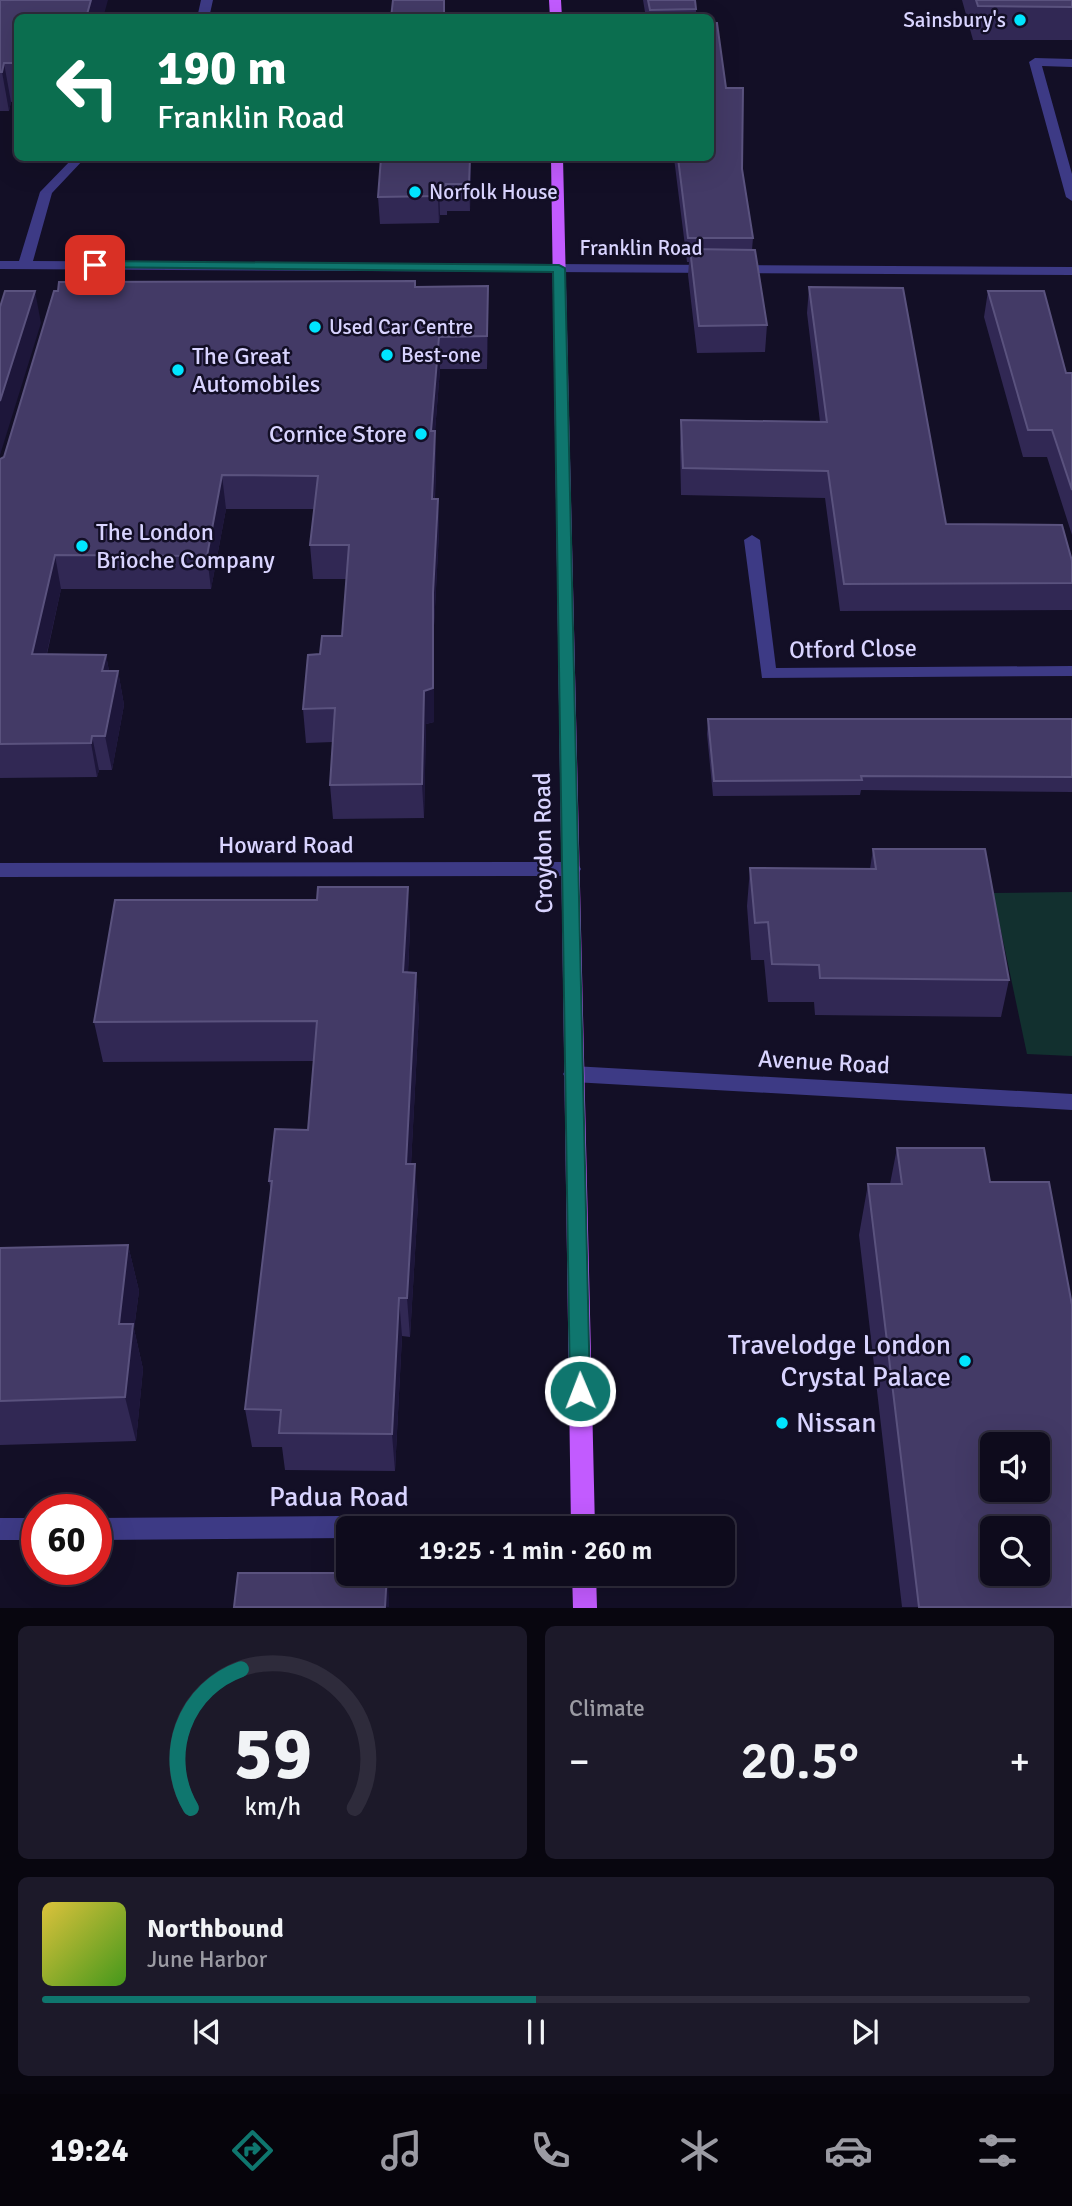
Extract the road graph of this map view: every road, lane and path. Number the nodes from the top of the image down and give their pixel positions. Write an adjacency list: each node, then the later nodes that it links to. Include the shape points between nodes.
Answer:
1 (1072, 63): 4 (street, via 1035,62)
2 (76, 161): 6 (street, via 46,192)
3 (557, 161): 7 (main road, Croydon Road)
4 (1072, 197)
5 (0, 265): 6 (street, Franklin Road)
6 (25, 265): 7 (street, Franklin Road, via 66,271)
7 (559, 268): 8 (street, Franklin Road); 11 (main road, Croydon Road)
8 (1072, 271)
9 (752, 540): 10 (street, Otford Close, via 768,674)
10 (1072, 671)
11 (572, 869): 12 (street, Howard Road); 13 (main road, Croydon Road)
12 (0, 870)
13 (573, 1074): 14 (street, Avenue Road); 15 (main road, Croydon Road)
14 (1072, 1102)
15 (583, 1516)
16 (336, 1528): 19 (street, Padua Road)
17 (0, 1529): 18 (street)
18 (21, 1529)
19 (112, 1529)
20 (584, 1586): 21 (main road)
21 (585, 1608)

